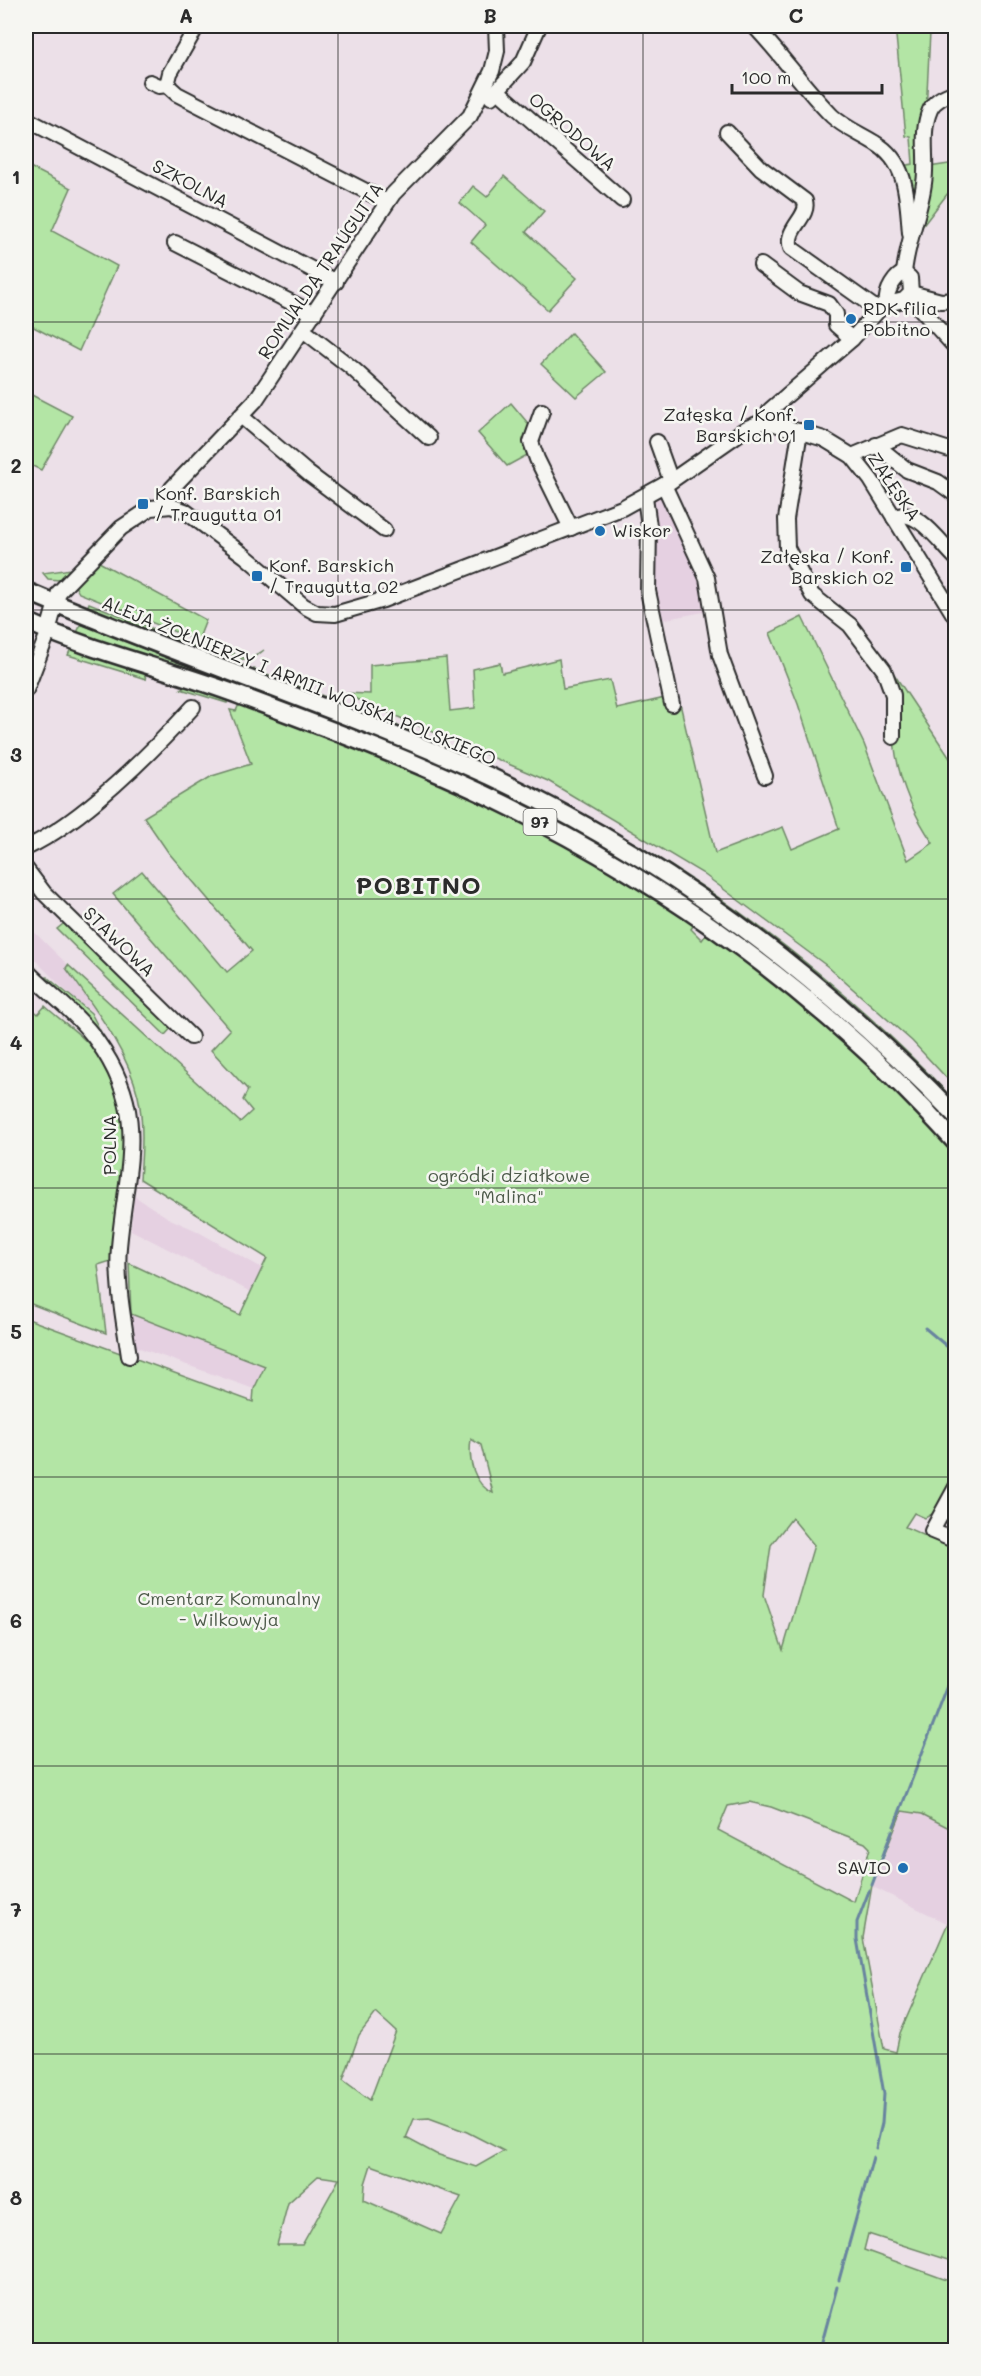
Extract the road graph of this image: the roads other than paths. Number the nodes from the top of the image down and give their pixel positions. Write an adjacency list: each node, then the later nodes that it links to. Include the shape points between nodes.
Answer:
1 (197, 26): 6 (street)
2 (539, 26): 7 (street, via 523,62)
3 (754, 26): 14 (street, via 831,115 878,144 895,160 908,194)
4 (500, 28): 9 (street, ROMUALDA TRAUGUTTA, via 492,71)
5 (150, 82): 6 (street)
6 (167, 85): 13 (street, via 177,94)
7 (498, 91): 9 (street); 12 (street, OGRODOWA)
8 (956, 92): 14 (street, via 939,99 929,111 924,181)
9 (470, 116): 13 (street, ROMUALDA TRAUGUTTA)
10 (26, 119): 18 (street, SZKOLNA)
11 (727, 132): 21 (street, via 768,174 805,201 806,208 789,241 793,251)
12 (622, 200)
13 (387, 202): 18 (street, ROMUALDA TRAUGUTTA)
14 (910, 232): 17 (street)
15 (175, 243): 22 (street)
16 (761, 265): 24 (street, via 799,293 829,304 836,315 836,325)
17 (904, 273): 19 (street, via 910,278); 21 (street, via 897,276)
18 (336, 282): 22 (street, ROMUALDA TRAUGUTTA)
19 (914, 294): 20 (street, via 941,301); 21 (street, via 900,302); 25 (street, via 917,305)
20 (956, 300)
21 (882, 305): 24 (street)
22 (314, 314): 23 (street, ROMUALDA TRAUGUTTA)
23 (303, 330): 27 (street, ROMUALDA TRAUGUTTA); 30 (street, via 352,368)
24 (852, 339): 28 (street, via 770,410)
25 (956, 348)
26 (542, 411): 40 (street, via 531,442)
27 (242, 417): 38 (street, ROMUALDA TRAUGUTTA, via 172,488); 41 (street)
28 (765, 421): 29 (street, ZAŁĘSKA); 35 (street, via 747,428)
29 (800, 431): 34 (street, ZAŁĘSKA, via 834,444); 51 (street, via 786,519 787,548 812,595 850,625 884,670 893,695)
30 (429, 438)
31 (657, 442): 35 (street)
32 (876, 445): 33 (street, via 902,435); 34 (street); 36 (street, via 907,470 938,482)
33 (956, 452)
34 (852, 456): 39 (street, ZAŁĘSKA)
35 (668, 483): 37 (street); 52 (street, via 707,578 720,655)
36 (956, 495)
37 (645, 497): 40 (street); 49 (street, via 649,526 648,591)
38 (163, 506): 40 (street, via 190,514 304,606 328,614 375,603); 44 (street, via 142,512 121,528 68,581)
39 (894, 518): 42 (street, via 903,514 914,517); 45 (street, ZAŁĘSKA)
40 (571, 528)
41 (384, 530)
42 (956, 558)
43 (26, 591): 44 (main road, ALEJA ŻOŁNIERZY I ARMII WOJSKA POLSKIEGO / 97)
44 (54, 604): 47 (street); 57 (main road, ALEJA ŻOŁNIERZY I ARMII WOJSKA POLSKIEGO / 97, via 413,744 499,781 584,825 684,886 760,940 852,1015)
45 (956, 618)
46 (26, 621): 47 (main road, ALEJA ŻOŁNIERZY I ARMII WOJSKA POLSKIEGO / 97)
47 (49, 631): 48 (street); 58 (main road, ALEJA ŻOŁNIERZY I ARMII WOJSKA POLSKIEGO / 97, via 240,695 398,757 601,855 679,904 784,981 871,1057)
48 (26, 690)
49 (672, 705)
50 (193, 706): 53 (street, via 98,797 61,827)
51 (893, 737)
52 (765, 776)
53 (26, 848)
54 (26, 869): 56 (street, STAWOWA, via 77,926)
55 (26, 970): 59 (street, POLNA, via 97,1040 126,1094 132,1146 118,1263)
56 (191, 1037)
57 (956, 1116)
58 (956, 1143)
59 (129, 1356)
60 (956, 1487): 61 (street, via 932,1531)
61 (956, 1541)

